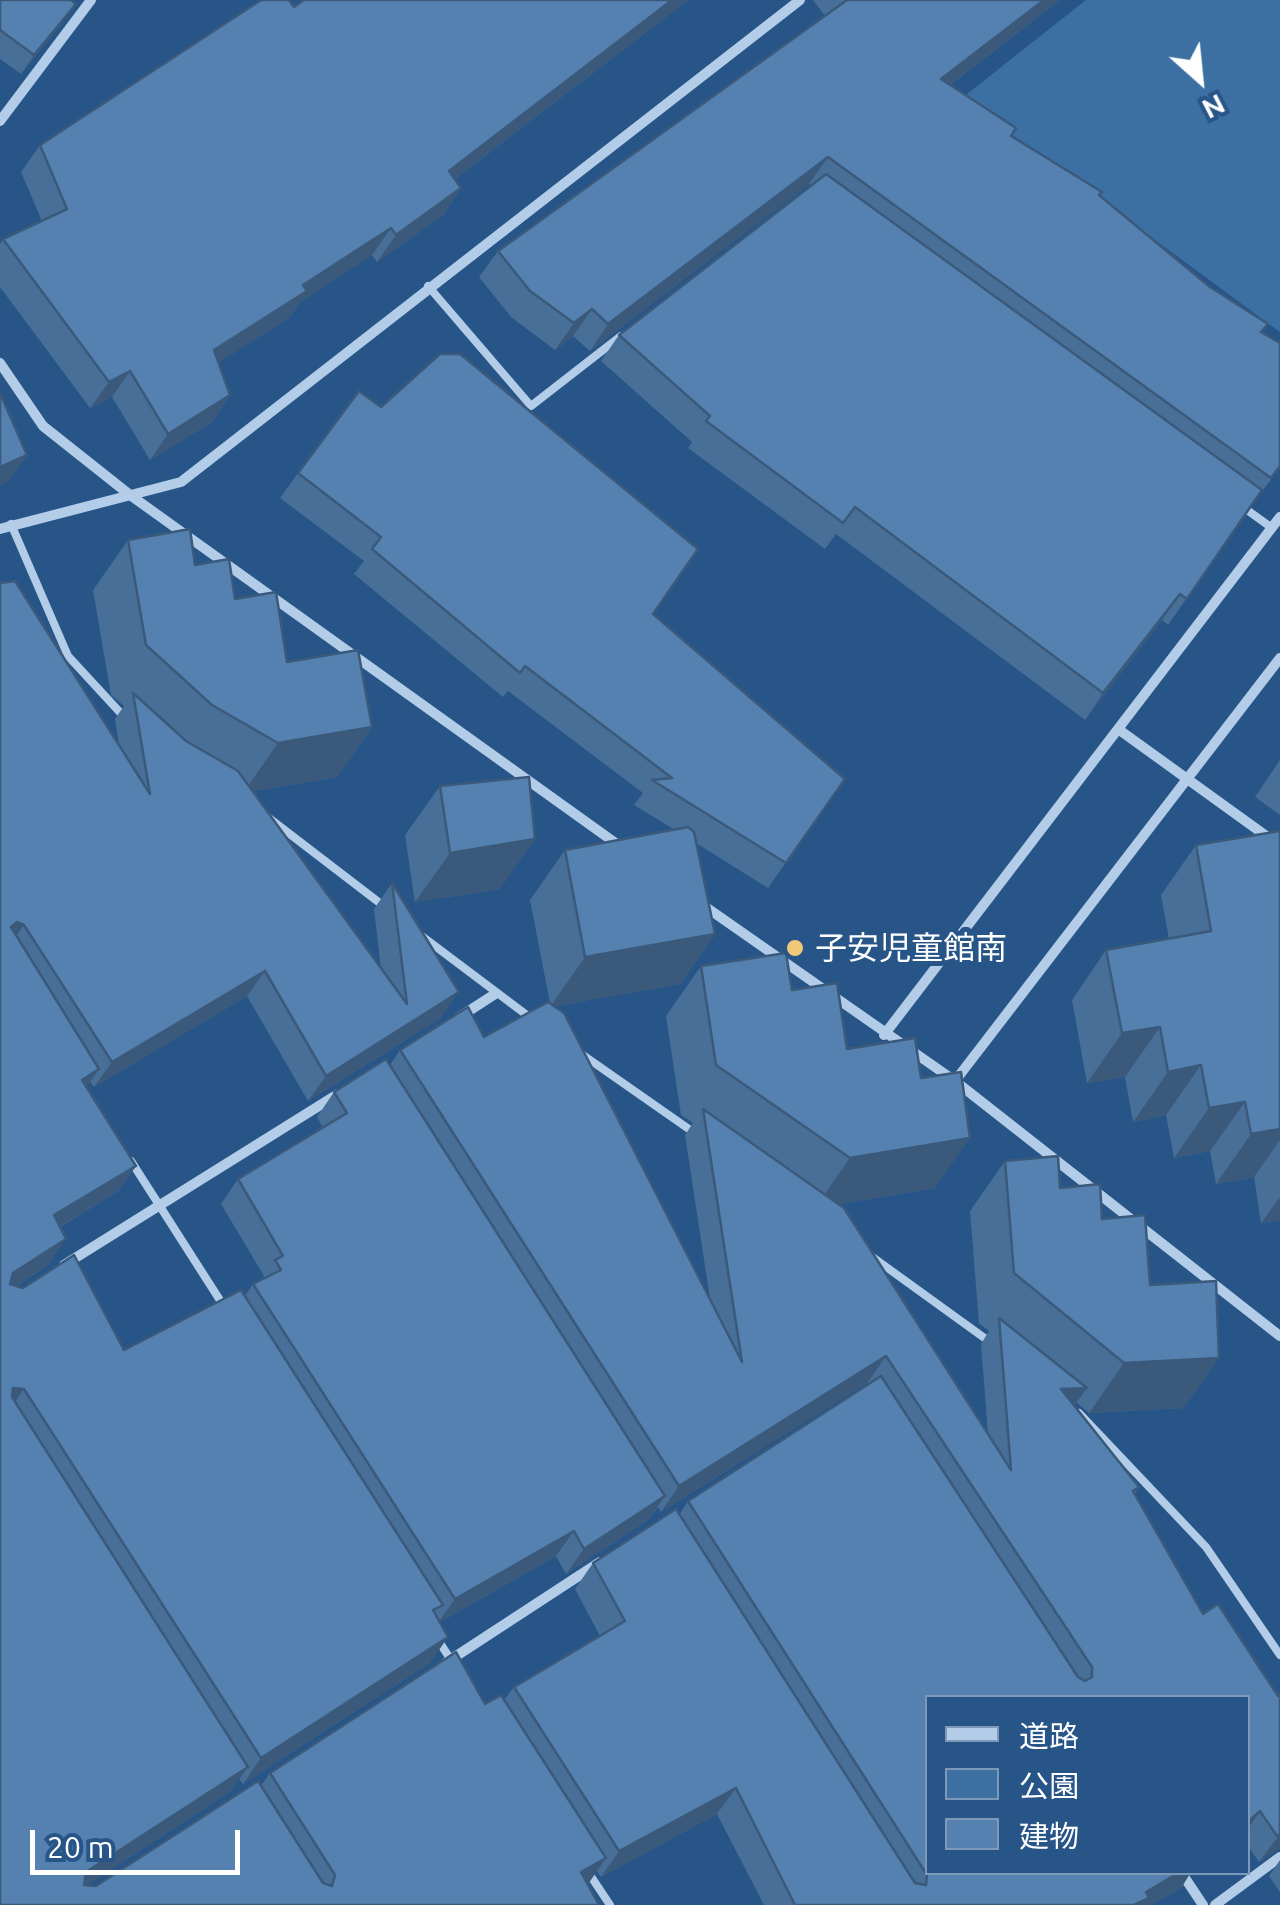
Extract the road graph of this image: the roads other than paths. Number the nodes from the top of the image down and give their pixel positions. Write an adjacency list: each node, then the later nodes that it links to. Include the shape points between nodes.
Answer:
1 (90, 0): 3 (street)
2 (800, 0): 4 (street)
3 (0, 121)
4 (428, 286): 5 (lane, via 532,406); 7 (street, via 181,482)
5 (624, 334)
6 (0, 363): 7 (street, via 44,426)
7 (130, 495): 10 (street); 18 (street)
8 (1240, 504): 11 (lane)
9 (1280, 517): 11 (street)
10 (6, 527): 13 (lane, via 68,656)
11 (1272, 528): 14 (street)
12 (1280, 658): 15 (street)
13 (131, 724)
14 (1118, 729): 15 (street); 25 (street)
15 (1187, 779): 17 (street); 27 (street)
16 (251, 806): 20 (lane)
17 (1280, 846)
18 (628, 851)
19 (692, 897): 25 (street)
20 (388, 910)
21 (404, 922): 22 (lane)
22 (496, 994): 23 (street); 24 (lane)
23 (449, 1024)
24 (544, 1028)
25 (884, 1035): 27 (street)
26 (577, 1051): 29 (lane)
27 (955, 1081): 35 (street)
28 (355, 1083): 31 (street)
29 (707, 1142)
30 (128, 1156): 31 (lane)
31 (160, 1206): 33 (street); 34 (lane)
32 (853, 1244): 36 (lane)
33 (48, 1276)
34 (235, 1323)
35 (1280, 1336)
36 (994, 1346)
37 (1063, 1400): 40 (lane, via 1206,1547)
38 (609, 1556): 41 (street)
39 (429, 1626): 41 (lane)
40 (1280, 1654)
41 (451, 1660): 42 (street); 43 (lane)
42 (435, 1670)
43 (462, 1676)
44 (578, 1856): 47 (lane)
45 (1280, 1857): 49 (street)
46 (1183, 1875): 48 (street)
47 (610, 1905)
48 (1202, 1905)
49 (1215, 1905)

